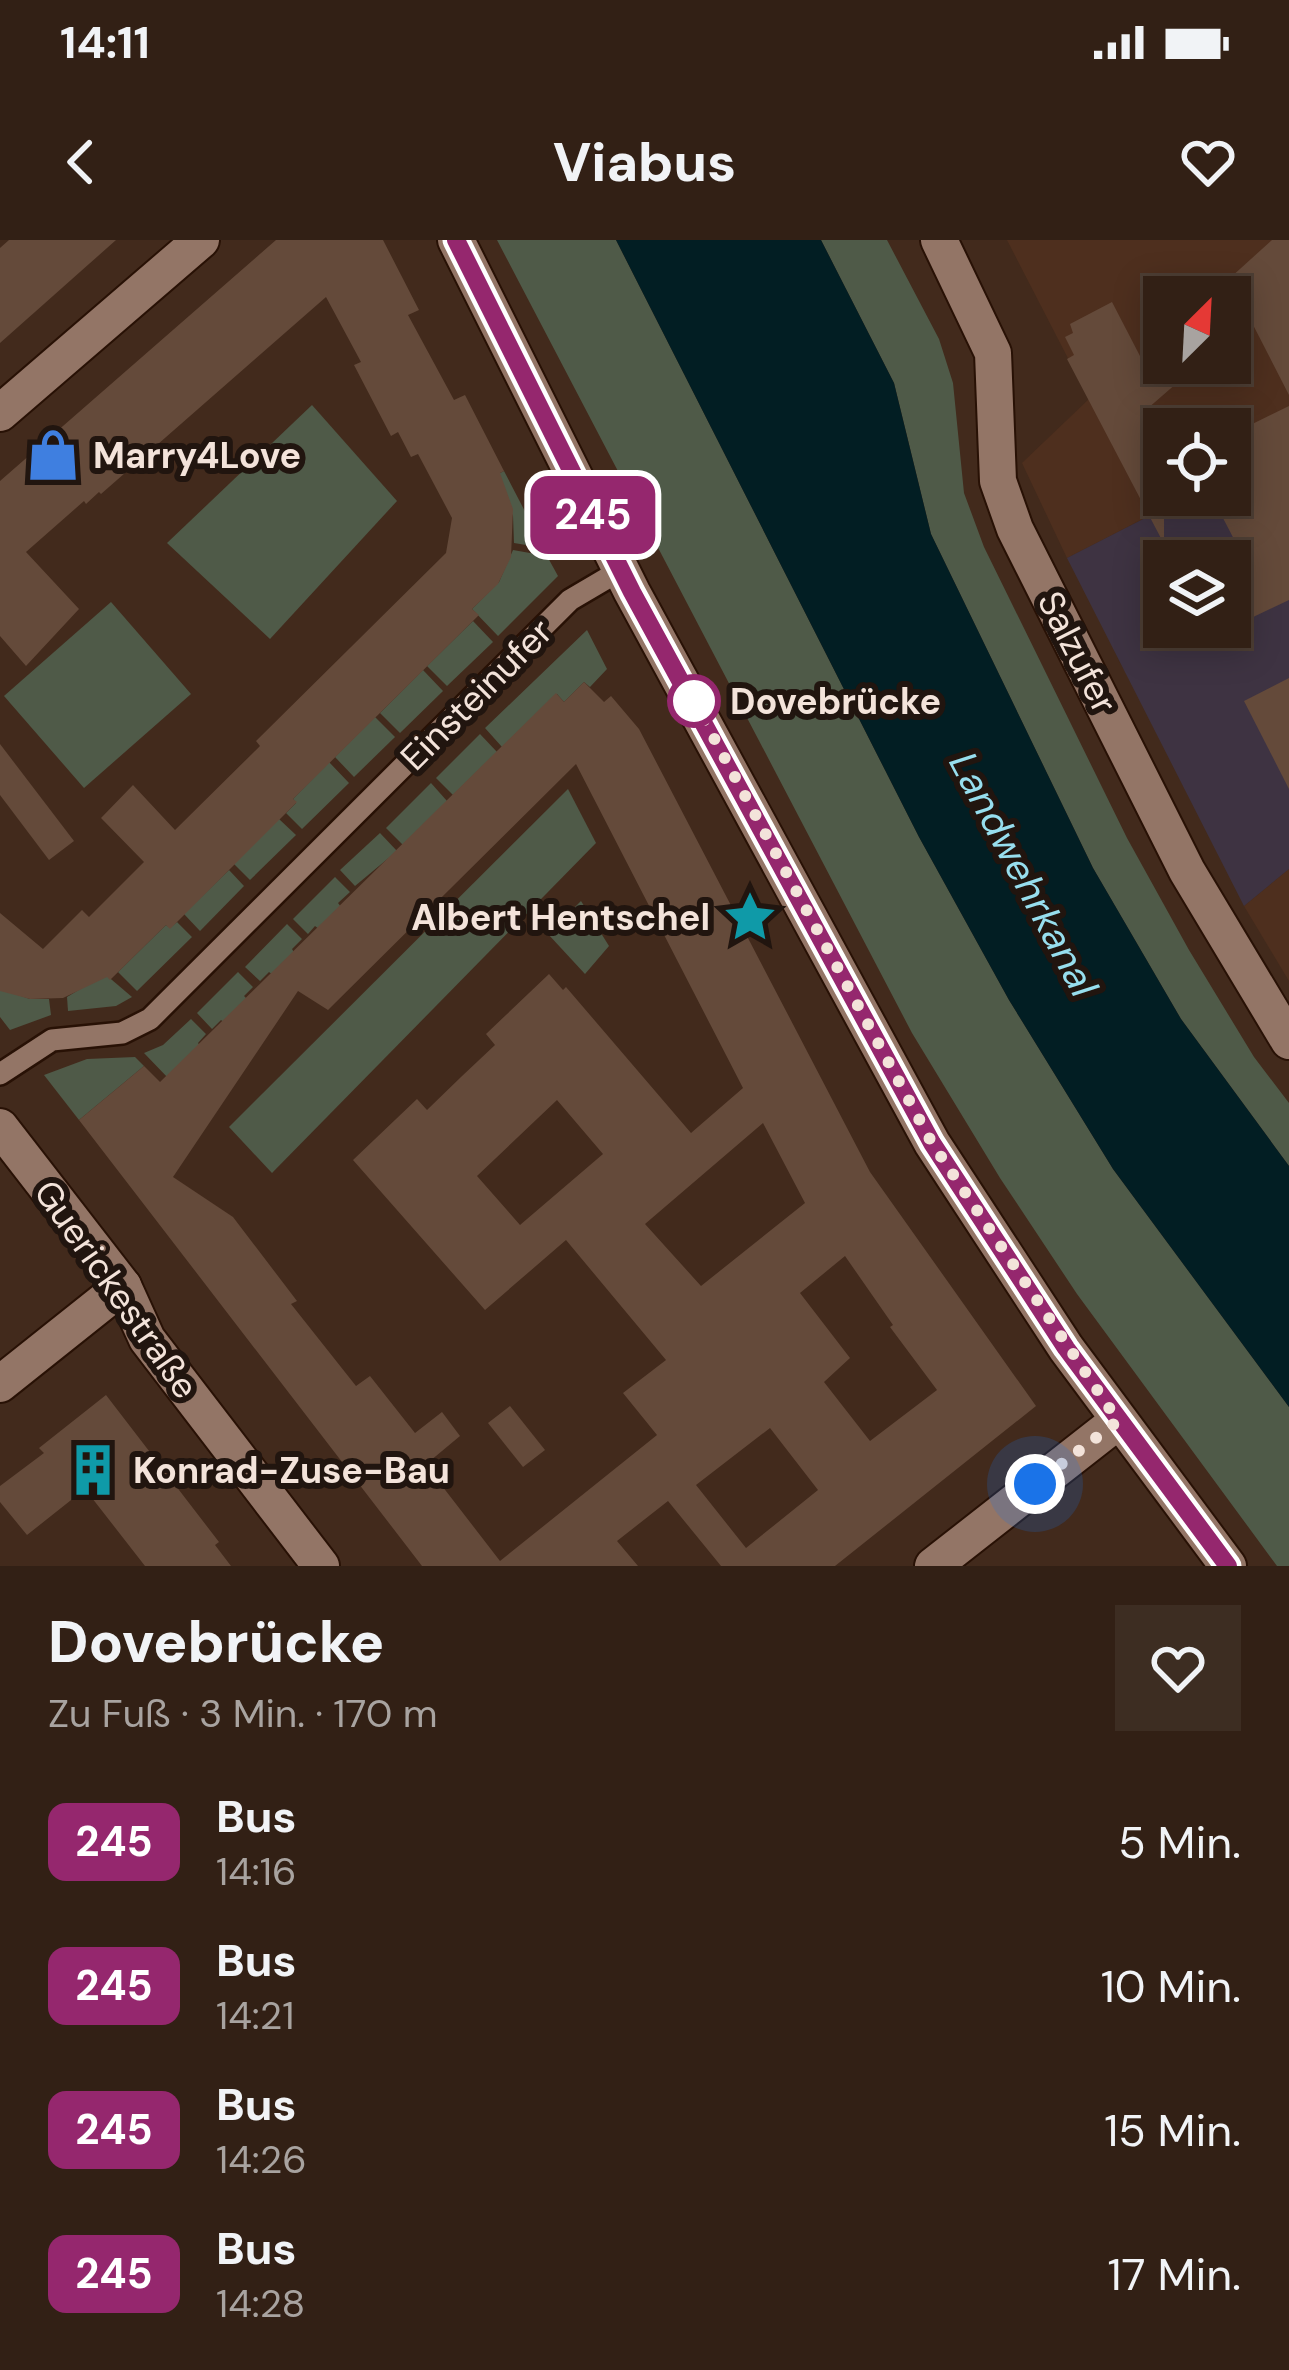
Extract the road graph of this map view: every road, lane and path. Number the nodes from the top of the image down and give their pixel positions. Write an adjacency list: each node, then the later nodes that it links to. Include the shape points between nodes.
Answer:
1 (201, 240): 4 (street)
2 (456, 240): 5 (street)
3 (939, 240): 6 (street, Salzufer, via 993,353 998,481 1015,529 1187,871)
4 (0, 413)
5 (621, 570): 7 (lane, Einsteinufer, via 570,601 136,1028 52,1040); 11 (street, via 932,1143)
6 (1289, 1041)
7 (0, 1074)
8 (0, 1127): 9 (street, Guerickestraße)
9 (123, 1286): 10 (street); 12 (street, Guerickestraße, via 147,1339)
10 (0, 1384)
11 (1118, 1421): 13 (street); 14 (street)
12 (321, 1566)
13 (933, 1566)
14 (1228, 1566)

